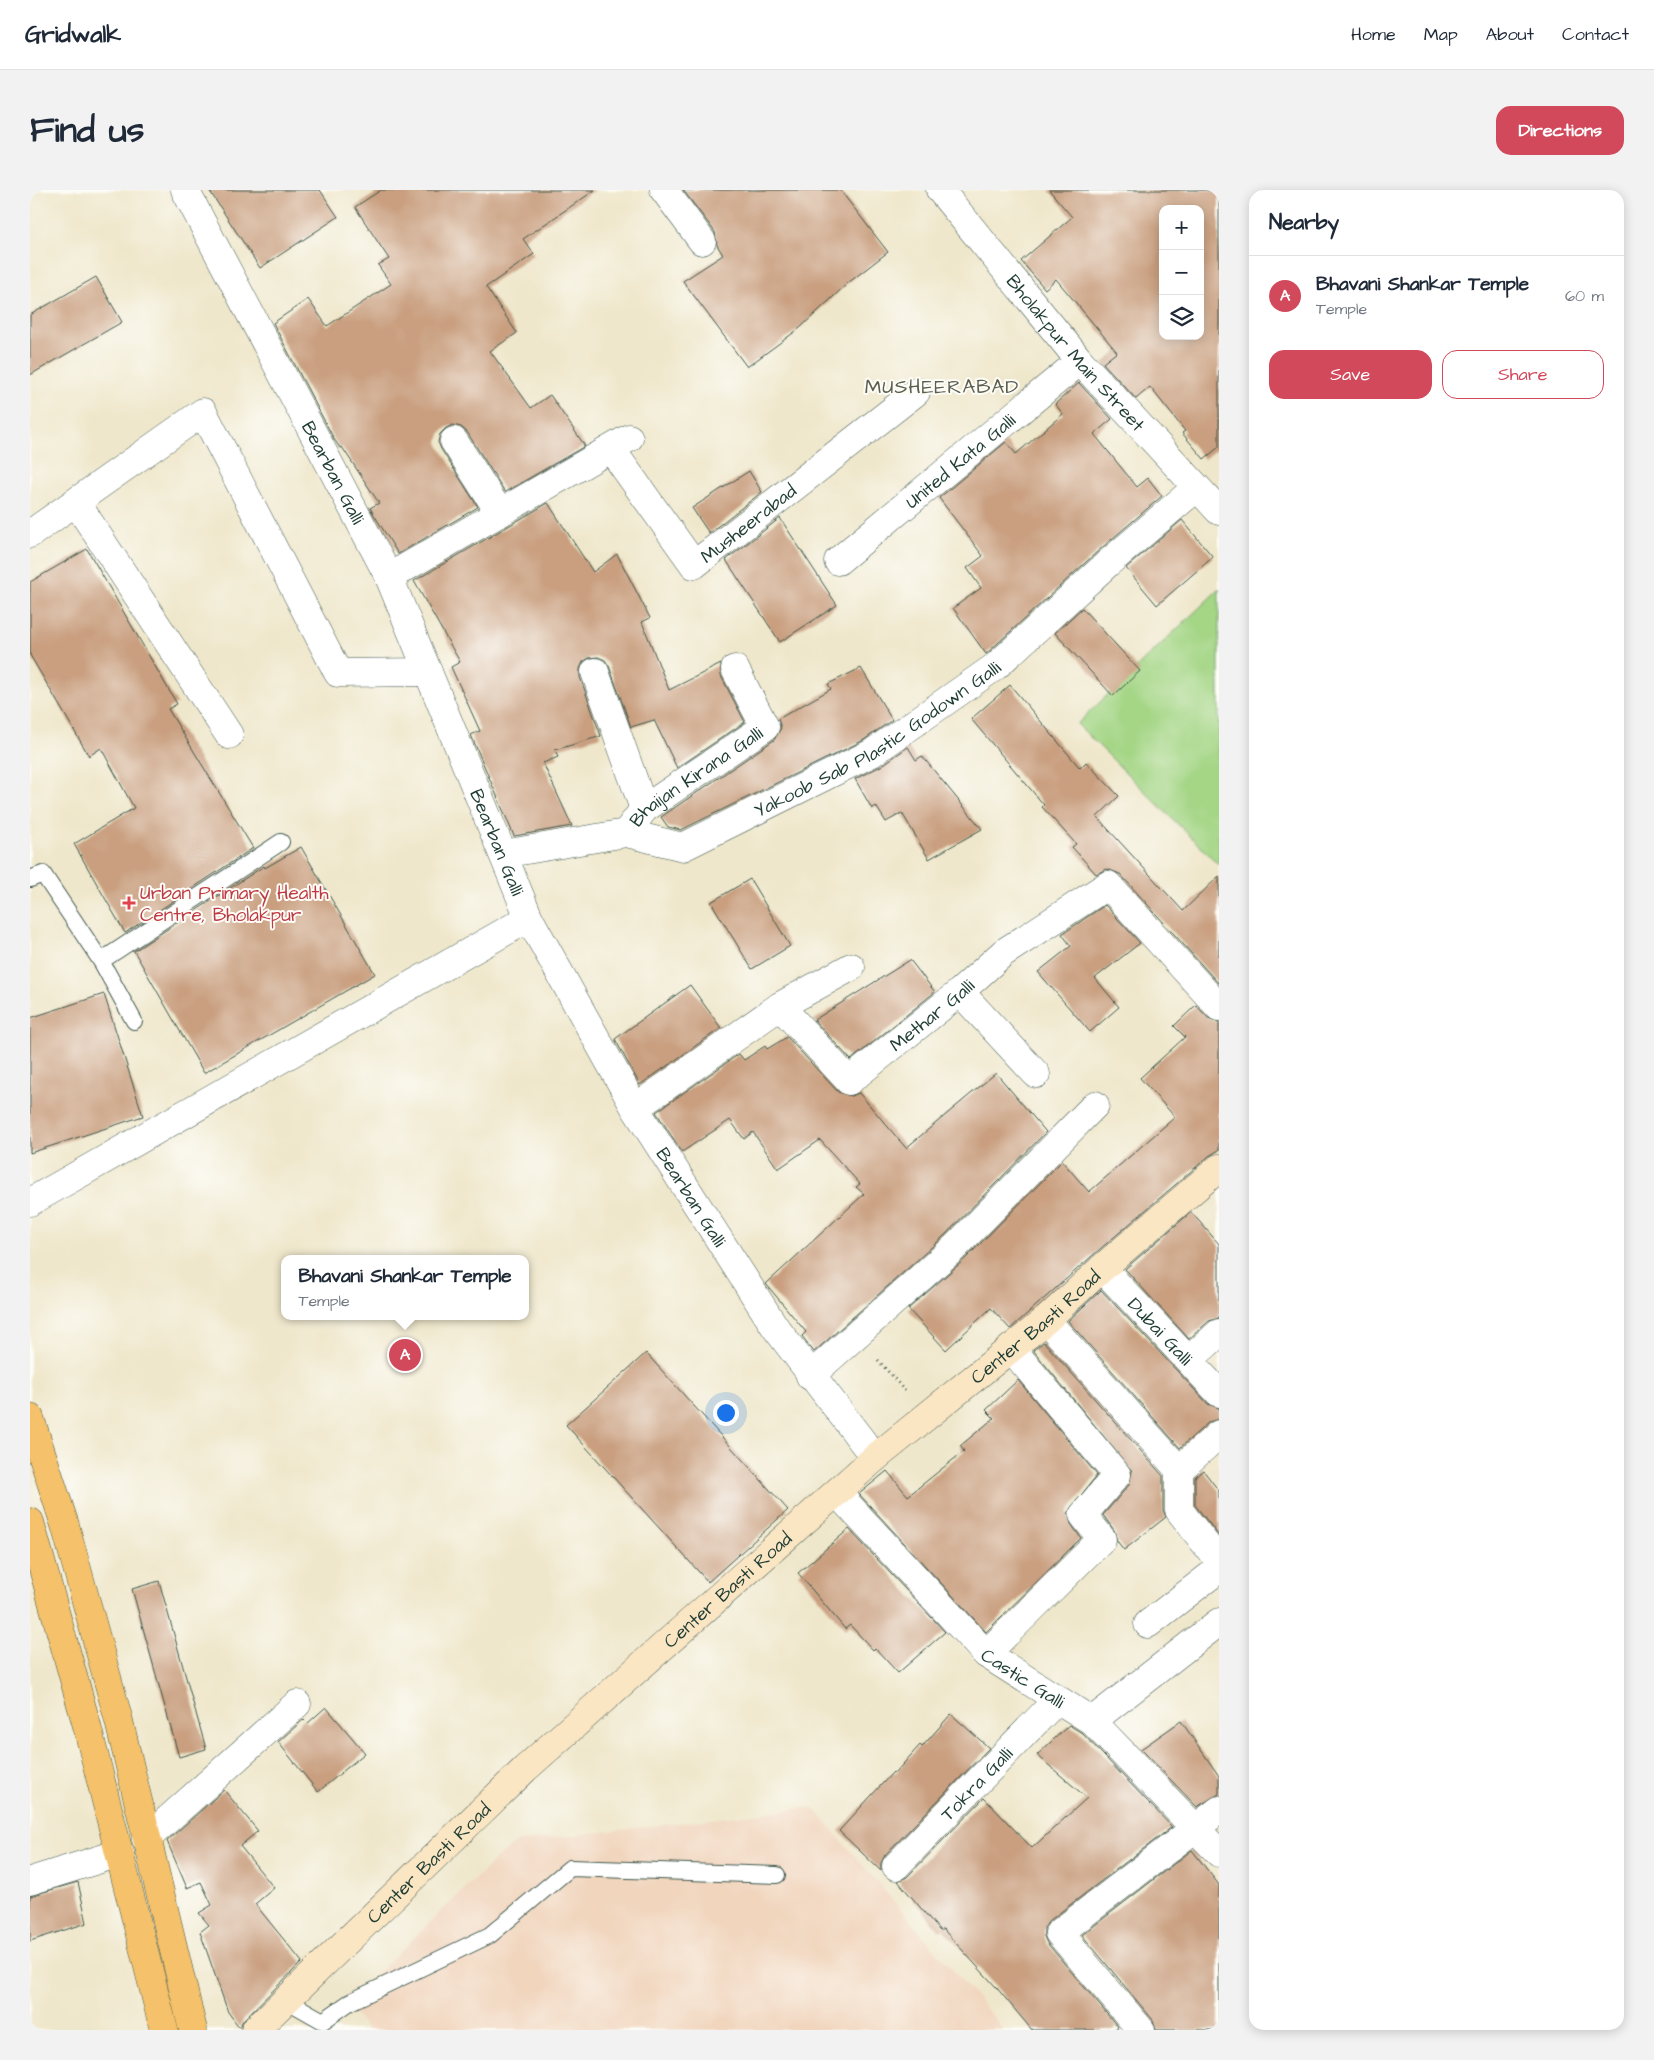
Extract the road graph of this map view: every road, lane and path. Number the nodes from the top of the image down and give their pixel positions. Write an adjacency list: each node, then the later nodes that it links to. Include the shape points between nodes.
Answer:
1 (185, 190): 14 (street, Bearban Galli)
2 (664, 190): 4 (street)
3 (940, 190): 5 (street, Bholakpur Main Street)
4 (702, 241)
5 (1080, 361): 8 (street, Bholakpur Main Street); 13 (street, United Kata Galli)
6 (916, 392): 11 (street, Musheerabad, via 694,565 620,443)
7 (454, 441): 11 (street)
8 (1196, 488): 10 (street, Bholakpur Main Street); 20 (street, Yakoob Sab Plastic Godown Galli, via 996,666 872,753 683,848)
9 (76, 502): 12 (street); 16 (street, via 203,412 338,673); 18 (street)
10 (1219, 511)
11 (500, 513): 14 (street)
12 (30, 534)
13 (838, 561)
14 (389, 577): 16 (street, Bearban Galli)
15 (734, 669): 19 (street, Bhaijan Kirana Galli, via 765,727)
16 (428, 672): 22 (street, Bearban Galli)
17 (595, 672): 19 (street)
18 (229, 735)
19 (644, 809): 20 (street, Bhaijan Kirana Galli)
20 (626, 833): 22 (street, Yakoob Sab Plastic Godown Galli)
21 (281, 842): 25 (lane)
22 (503, 854): 24 (street, Bearban Galli)
23 (30, 880): 25 (lane, via 43,874)
24 (529, 918): 33 (street, Bearban Galli); 35 (street)
25 (101, 961): 30 (lane)
26 (851, 967): 28 (street)
27 (960, 992): 28 (street, Methar Galli, via 848,1081); 29 (street, Methar Galli, via 1003,953 1108,885); 31 (street)
28 (780, 1006): 33 (street)
29 (1219, 1007)
30 (134, 1021)
31 (1036, 1074)
32 (1095, 1105): 39 (street, via 954,1248)
33 (635, 1108): 42 (street, Bearban Galli, via 775,1327)
34 (1219, 1168): 36 (street, Center Basti Road)
35 (30, 1202)
36 (1102, 1268): 37 (street, Center Basti Road); 41 (street, Dubai Galli)
37 (1046, 1320): 40 (street, Center Basti Road); 48 (street)
38 (1219, 1332): 41 (street)
39 (857, 1336): 42 (street); 44 (path)
40 (1011, 1348): 44 (street, Center Basti Road); 55 (street, via 1117,1475 1083,1515 1102,1539)
41 (1189, 1360): 43 (street, Dubai Galli)
42 (810, 1376): 47 (street, Bearban Galli)
43 (1219, 1393)
44 (926, 1416): 47 (street, Center Basti Road)
45 (30, 1418): 61 (main road, via 65,1525 118,1717)
46 (1219, 1434): 48 (street)
47 (875, 1458): 49 (street, Center Basti Road)
48 (1179, 1470): 51 (street, via 1179,1510)
49 (838, 1494): 55 (street, Castic Galli); 67 (street, Center Basti Road, via 524,1769)
50 (31, 1531): 62 (main road)
51 (1219, 1561)
52 (1219, 1570): 54 (street)
53 (1219, 1622): 58 (street)
54 (1148, 1624)
55 (986, 1654): 56 (street, Castic Galli)
56 (1056, 1700): 58 (street, Castic Galli); 64 (street, Tokra Galli)
57 (297, 1704): 61 (street)
58 (1092, 1721): 60 (street, Castic Galli)
59 (1219, 1810): 60 (street)
60 (1196, 1827): 63 (street, Castic Galli); 71 (street, via 1059,1933)
61 (146, 1839): 69 (main road)
62 (120, 1853): 66 (street); 68 (main road)
63 (1219, 1853)
64 (896, 1866)
65 (777, 1875): 67 (lane, via 570,1868 490,1935 350,2002 323,2021)
66 (30, 1881)
67 (286, 2000): 70 (street, Center Basti Road)
68 (164, 2030)
69 (193, 2030)
70 (254, 2030)
71 (1141, 2030)

